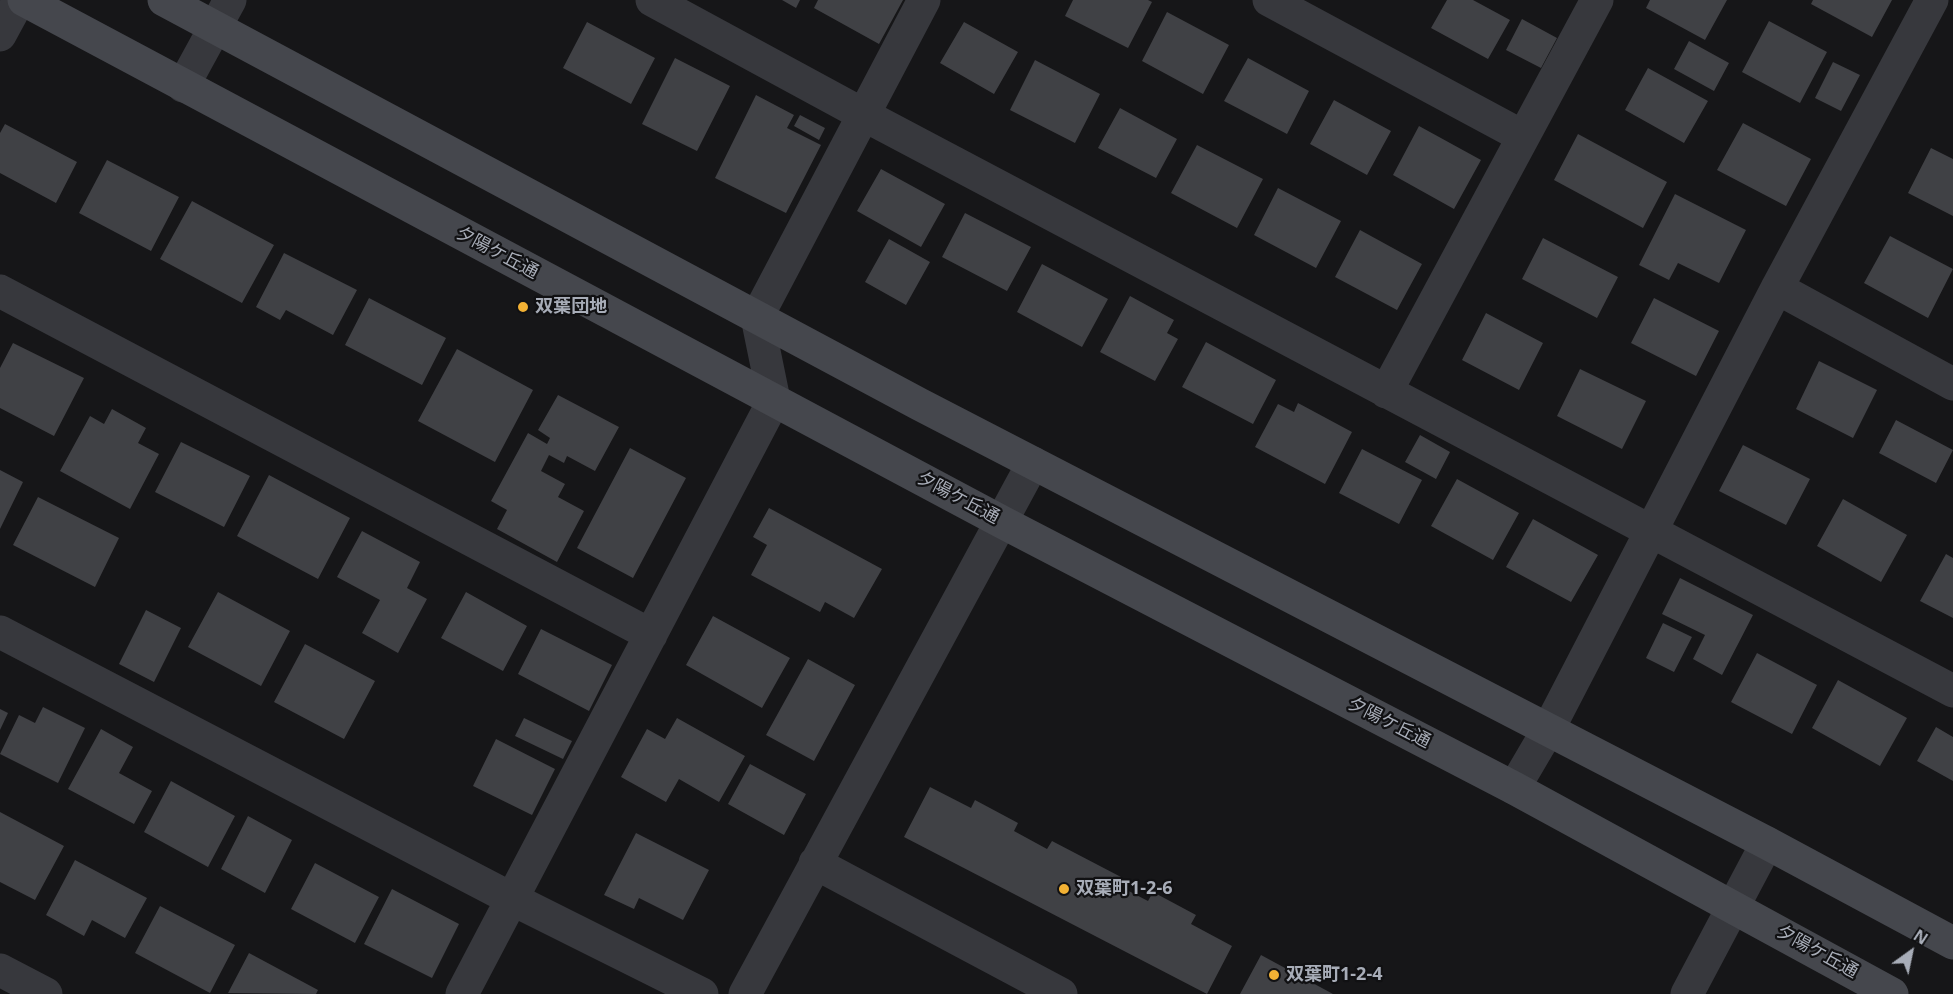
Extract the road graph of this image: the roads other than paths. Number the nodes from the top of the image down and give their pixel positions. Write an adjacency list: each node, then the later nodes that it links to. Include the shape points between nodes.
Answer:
1 (19, 0): 10 (street)
2 (24, 0): 11 (main road, 夕陽ケ丘通)
3 (164, 0): 9 (main road)
4 (652, 0): 12 (street)
5 (924, 0): 12 (street)
6 (1269, 0): 13 (street)
7 (1597, 0): 13 (street)
8 (1932, 0): 14 (street)
9 (222, 14): 11 (street); 16 (main road)
10 (0, 35)
11 (183, 86): 19 (main road, 夕陽ケ丘通)
12 (864, 116): 16 (street); 18 (street)
13 (1522, 136): 18 (street)
14 (1777, 288): 17 (street); 22 (street)
15 (0, 291): 24 (street)
16 (757, 316): 19 (street); 20 (main road)
17 (1953, 384)
18 (1386, 392): 22 (street)
19 (774, 400): 21 (main road, 夕陽ケ丘通); 24 (street)
20 (1033, 463): 21 (street); 26 (main road)
21 (1002, 522): 27 (main road, 夕陽ケ丘通); 29 (street)
22 (1651, 533): 25 (street); 26 (street)
23 (0, 632): 30 (street)
24 (651, 635): 30 (street)
25 (1953, 691)
26 (1548, 730): 27 (street); 28 (main road)
27 (1514, 788): 31 (main road, 夕陽ケ丘通)
28 (1767, 843): 31 (street); 32 (main road)
29 (815, 863): 37 (street); 38 (street)
30 (512, 899): 35 (street); 36 (street)
31 (1734, 906): 39 (street); 40 (main road, 夕陽ケ丘通)
32 (1953, 943)
33 (0, 970): 34 (street)
34 (46, 994)
35 (462, 994)
36 (702, 994)
37 (745, 994)
38 (1061, 994)
39 (1687, 994)
40 (1892, 994)

